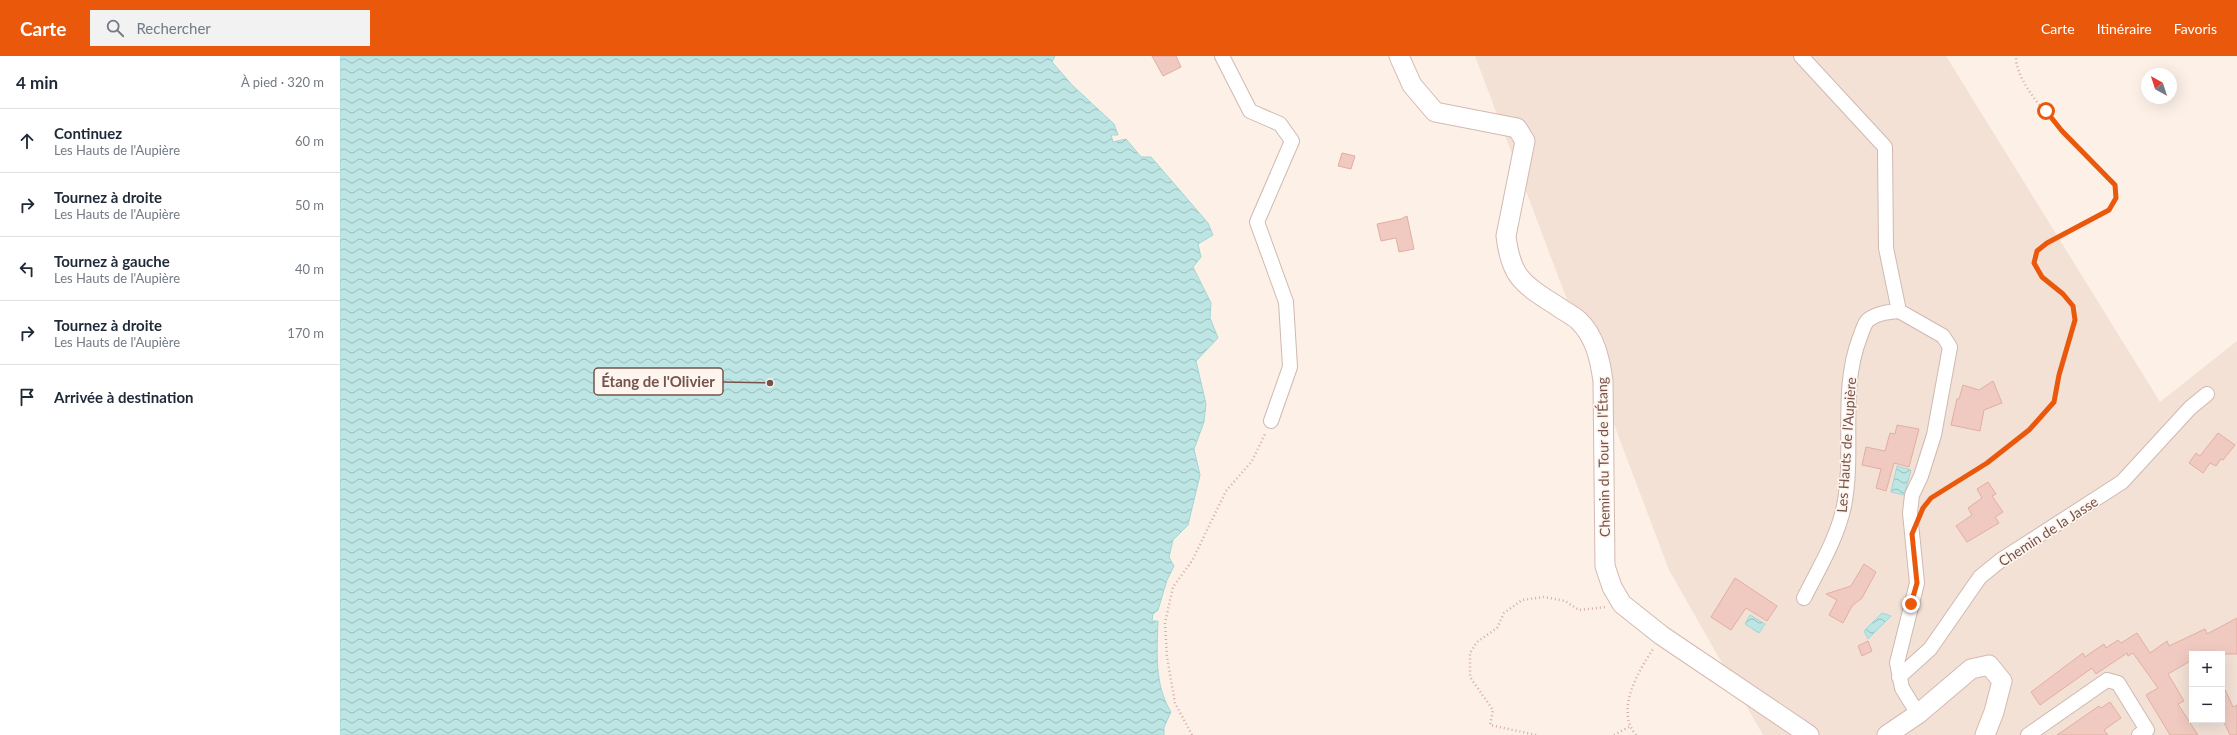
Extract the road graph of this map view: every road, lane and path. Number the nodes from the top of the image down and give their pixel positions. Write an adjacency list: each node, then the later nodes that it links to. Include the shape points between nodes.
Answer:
1 (1222, 56): 7 (street, via 1250,111 1280,124 1292,141 1257,222 1286,302 1290,367)
2 (1399, 56): 10 (street, Chemin du Tour de l'Étang, via 1412,85 1435,112 1517,128 1525,141 1506,236 1507,249 1513,269 1529,288 1578,320 1598,352 1604,381 1606,566 1612,587)
3 (1801, 56): 5 (street, via 1885,147 1886,248)
4 (2016, 56): 8 (path, via 2016,66 2024,84 2062,131 2115,185 2116,198 2109,210 2047,243 2037,251 2034,263 2042,277 2073,306 2075,320 2054,402 2029,430 1987,463 1931,498)
5 (1899, 311): 9 (street, Les Hauts de l'Aupière, via 1877,314 1866,321 1854,354 1847,404 1848,460 1844,504 1837,531); 12 (street, via 1943,336 1950,346 1934,435 1921,476 1912,494 1910,513 1917,583 1897,663)
6 (2208, 394): 12 (street, Chemin de la Jasse, via 2190,408 2122,482 2001,560 1980,578 1930,649)
7 (1271, 421): 15 (path, via 1252,461 1226,491 1192,561 1173,587 1165,623 1167,657 1175,703)
8 (1923, 508)
9 (1804, 598)
10 (1622, 604): 11 (street, Chemin du Tour de l'Étang); 16 (path, via 1580,610 1565,601 1544,597 1522,600 1504,613 1497,628 1477,642 1470,653 1470,677 1493,710 1490,725)
11 (1661, 635): 14 (path, via 1637,674 1628,707); 19 (street, Chemin du Tour de l'Étang)
12 (1899, 677): 13 (street, via 1902,688)
13 (1918, 714): 20 (street); 21 (street, via 1970,669 1989,665 2002,680)
14 (1629, 727): 17 (path); 18 (path)
15 (1192, 735)
16 (1536, 735)
17 (1614, 735)
18 (1636, 735)
19 (1809, 735)
20 (1887, 735)
21 (1985, 735)
22 (2028, 735): 23 (street, via 2107,680 2118,683 2147,730)
23 (2139, 735)

